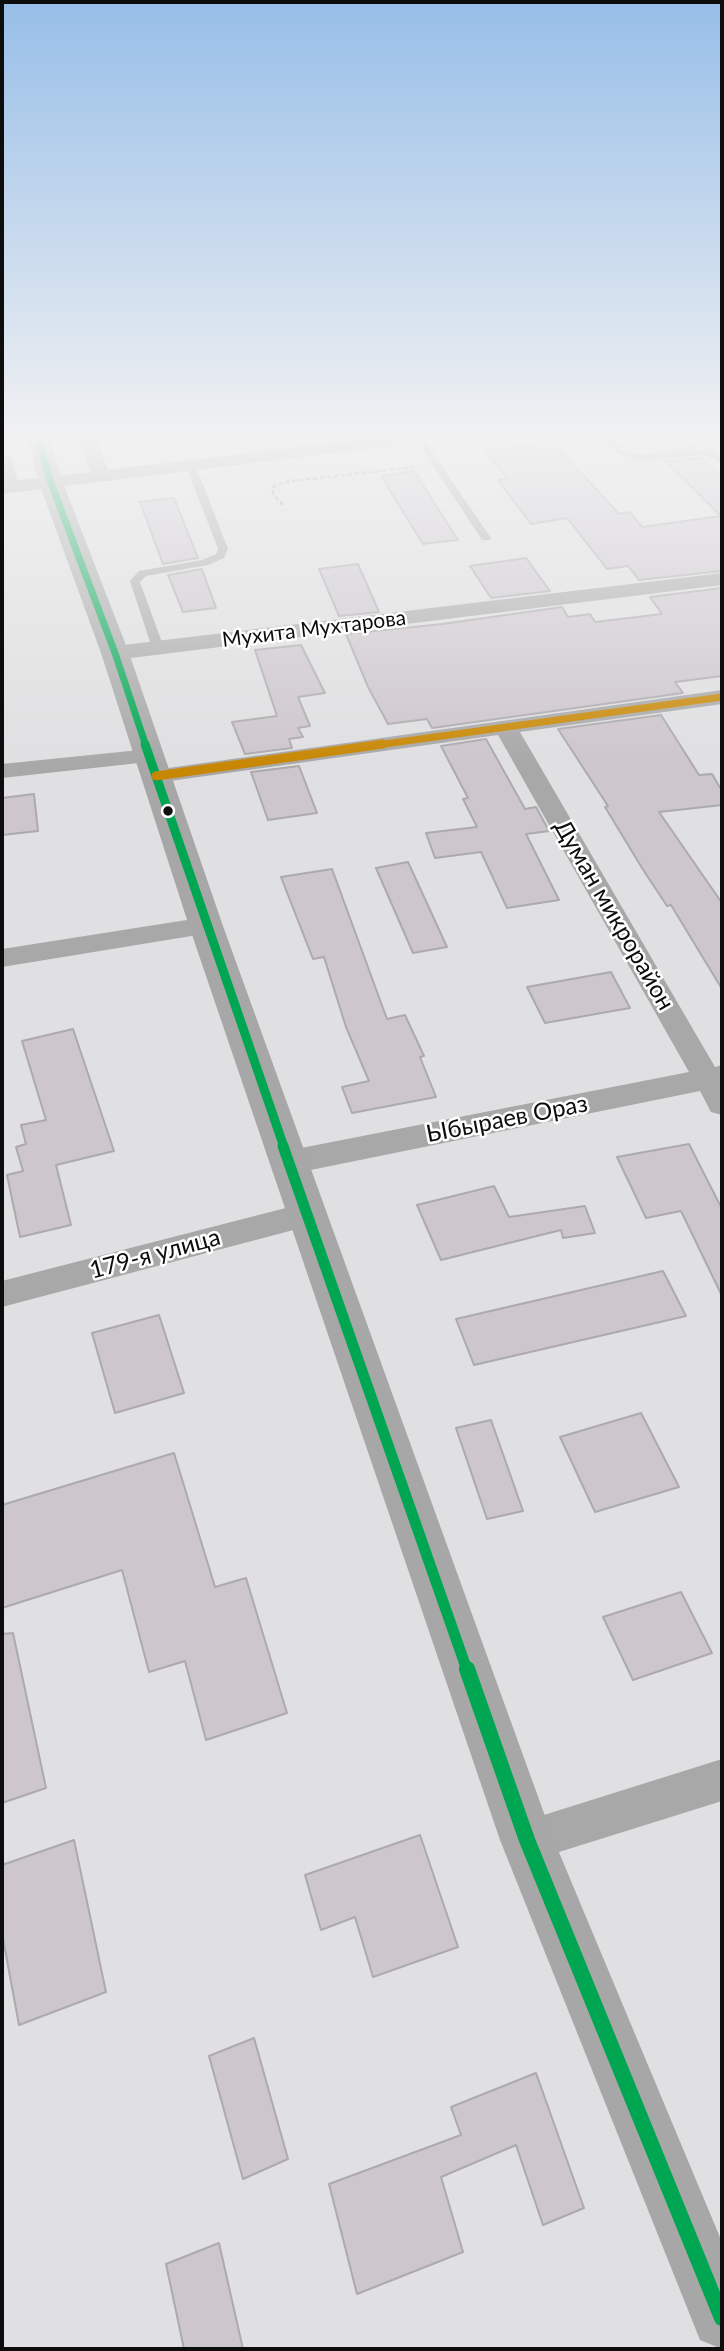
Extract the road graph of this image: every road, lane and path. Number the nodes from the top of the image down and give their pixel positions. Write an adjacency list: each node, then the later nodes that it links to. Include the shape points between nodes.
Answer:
1 (55, 547): 5 (street)
2 (222, 547): 4 (lane, via 220,556 204,563 143,573 135,581)
3 (722, 579): 4 (street, Мухита Мухтарова)
4 (158, 648): 5 (street, Мухита Мухтарова)
5 (115, 653): 8 (street)
6 (722, 696): 7 (street)
7 (505, 727): 8 (street); 12 (street, Думан микрорайон)
8 (153, 766): 9 (street); 10 (street)
9 (2, 771)
10 (206, 926): 11 (street); 13 (street)
11 (2, 958)
12 (717, 1087): 13 (street, Ыбыраев Ораз)
13 (291, 1162): 14 (street)
14 (309, 1214): 15 (street, 179-я улица); 17 (street)
15 (2, 1294)
16 (722, 1780): 17 (street)
17 (527, 1840): 18 (street)
18 (722, 2318)

